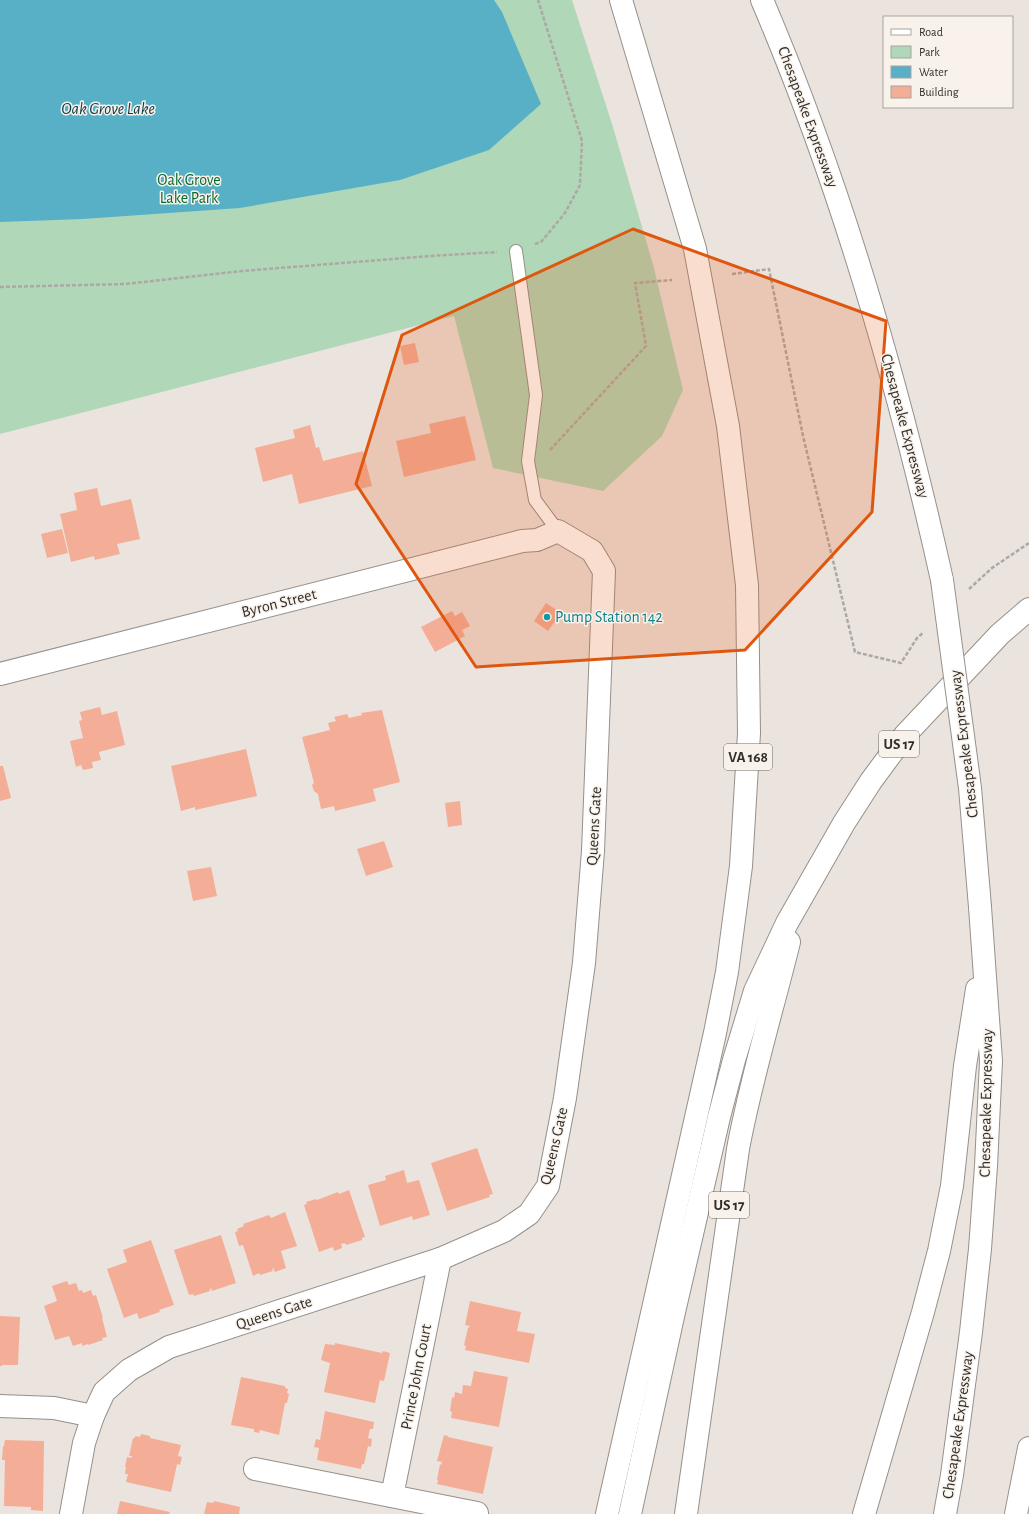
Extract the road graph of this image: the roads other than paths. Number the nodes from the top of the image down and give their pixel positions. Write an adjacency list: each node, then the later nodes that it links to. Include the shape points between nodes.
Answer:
1 (621, 0): 17 (main road, VA 168, via 695,249 728,426 747,585 749,733 741,866 727,972)
2 (762, 0): 8 (main road, Chesapeake Expressway, bridge, via 788,60 828,167 897,391 922,491 942,580 970,788)
3 (516, 251): 4 (lane, via 536,395 528,461 535,500)
4 (558, 531): 6 (main road, Byron Street, via 537,540 522,541); 9 (main road, Queens Gate, via 592,551 604,571 593,851 584,963 565,1098 548,1186 529,1214 504,1231)
5 (1029, 609): 7 (main road, US 17, via 1000,634 905,736 844,823)
6 (0, 674)
7 (799, 902): 18 (main road, via 756,991 734,1060 676,1304); 19 (main road, US 17, via 752,1083 738,1149)
8 (984, 949): 20 (main road, via 966,1066 952,1186 939,1251); 21 (main road, Chesapeake Expressway, via 991,1061 986,1166 971,1332)
9 (440, 1259): 11 (main road, Queens Gate, via 169,1347 129,1370 104,1392); 14 (main road, Prince John Court)
10 (0, 1406): 11 (main road, via 54,1408)
11 (93, 1416): 16 (main road, Queens Gate, via 84,1443)
12 (1029, 1448): 22 (main road)
13 (255, 1469): 14 (main road)
14 (392, 1496): 15 (main road)
15 (477, 1513)
16 (71, 1514)
17 (607, 1514)
18 (630, 1514)
19 (686, 1514)
20 (864, 1514)
21 (945, 1514)
22 (1016, 1514)

